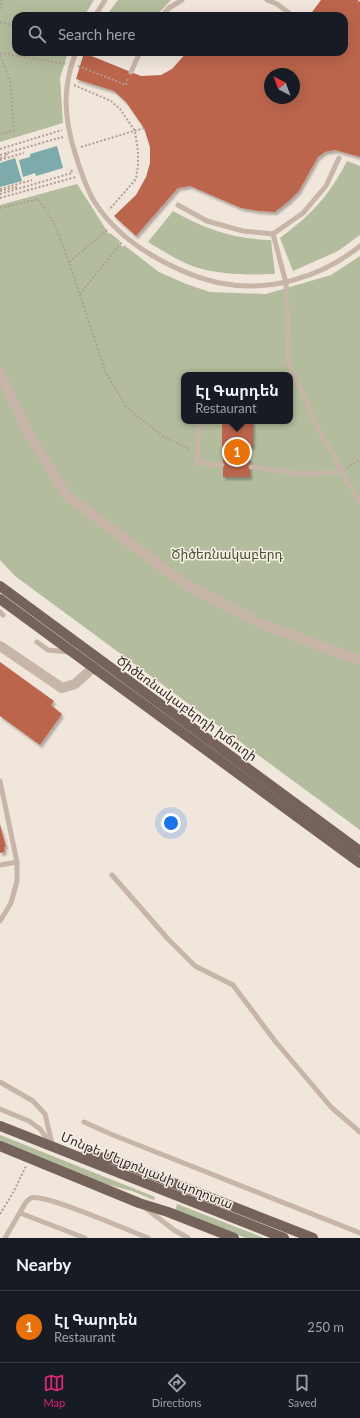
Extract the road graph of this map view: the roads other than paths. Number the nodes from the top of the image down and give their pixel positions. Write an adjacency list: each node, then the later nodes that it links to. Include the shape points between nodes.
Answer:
1 (105, 0): 4 (lane)
2 (182, 0): 5 (lane)
3 (267, 0): 6 (lane)
4 (98, 12)
5 (166, 12)
6 (288, 12)
7 (74, 56): 14 (lane, via 65,98 74,149 94,201 125,238 163,262 191,275 221,283 252,286)
8 (138, 56): 9 (lane)
9 (131, 72)
10 (339, 158): 12 (lane, via 326,186 304,212)
11 (178, 205): 12 (lane, via 207,221 243,231)
12 (273, 234): 14 (lane)
13 (360, 246): 14 (lane, via 331,265)
14 (286, 283): 15 (lane, via 288,364)
15 (292, 372)
16 (0, 373): 28 (street, via 26,429 66,495 183,582 261,624)
17 (293, 375): 21 (lane)
18 (199, 424): 19 (lane, via 197,463)
19 (222, 465)
20 (251, 467): 21 (lane, via 302,474)
21 (341, 472): 22 (lane)
22 (360, 501)
23 (0, 586): 32 (main road, Ծիծեռնակաբերդի խճուղի)
24 (0, 599): 27 (main road, Ծիծեռնակաբերդի խճուղի)
25 (38, 642): 27 (lane, via 48,650)
26 (0, 646): 29 (street, via 62,688 75,684)
27 (74, 653): 29 (main road, Ծիծեռնակաբերդի խճուղի)
28 (360, 658)
29 (94, 667): 34 (main road, Ծիծեռնակաբերդի խճուղի)
30 (0, 781): 31 (lane)
31 (2, 801): 33 (lane)
32 (360, 851)
33 (17, 862): 35 (lane); 37 (lane, via 17,882 11,903)
34 (360, 863)
35 (0, 866)
36 (112, 875): 42 (lane, via 195,966 233,985 275,1041 331,1108)
37 (0, 921)
38 (0, 1082): 44 (lane, via 33,1101 45,1114)
39 (0, 1109): 44 (lane, via 30,1121)
40 (84, 1122): 50 (lane)
41 (0, 1126): 44 (main road, Մոնթե Մելքոնյանի պողոտա)
42 (360, 1132)
43 (0, 1146): 47 (main road)
44 (53, 1146): 45 (main road, Մոնթե Մելքոնյանի պողոտա)
45 (65, 1151): 46 (main road, Մոնթե Մելքոնյանի պողոտա); 57 (main road, via 112,1159)
46 (175, 1195): 49 (main road); 56 (main road, Մոնթե Մելքոնյանի պողոտա)
47 (139, 1203): 49 (main road); 54 (lane)
48 (20, 1212): 51 (lane); 52 (lane); 53 (lane, via 30,1198 54,1200)
49 (168, 1212): 55 (main road)
50 (360, 1233)
51 (8, 1237)
52 (85, 1238)
53 (148, 1238)
54 (188, 1238)
55 (234, 1238)
56 (284, 1238)
57 (313, 1238)

